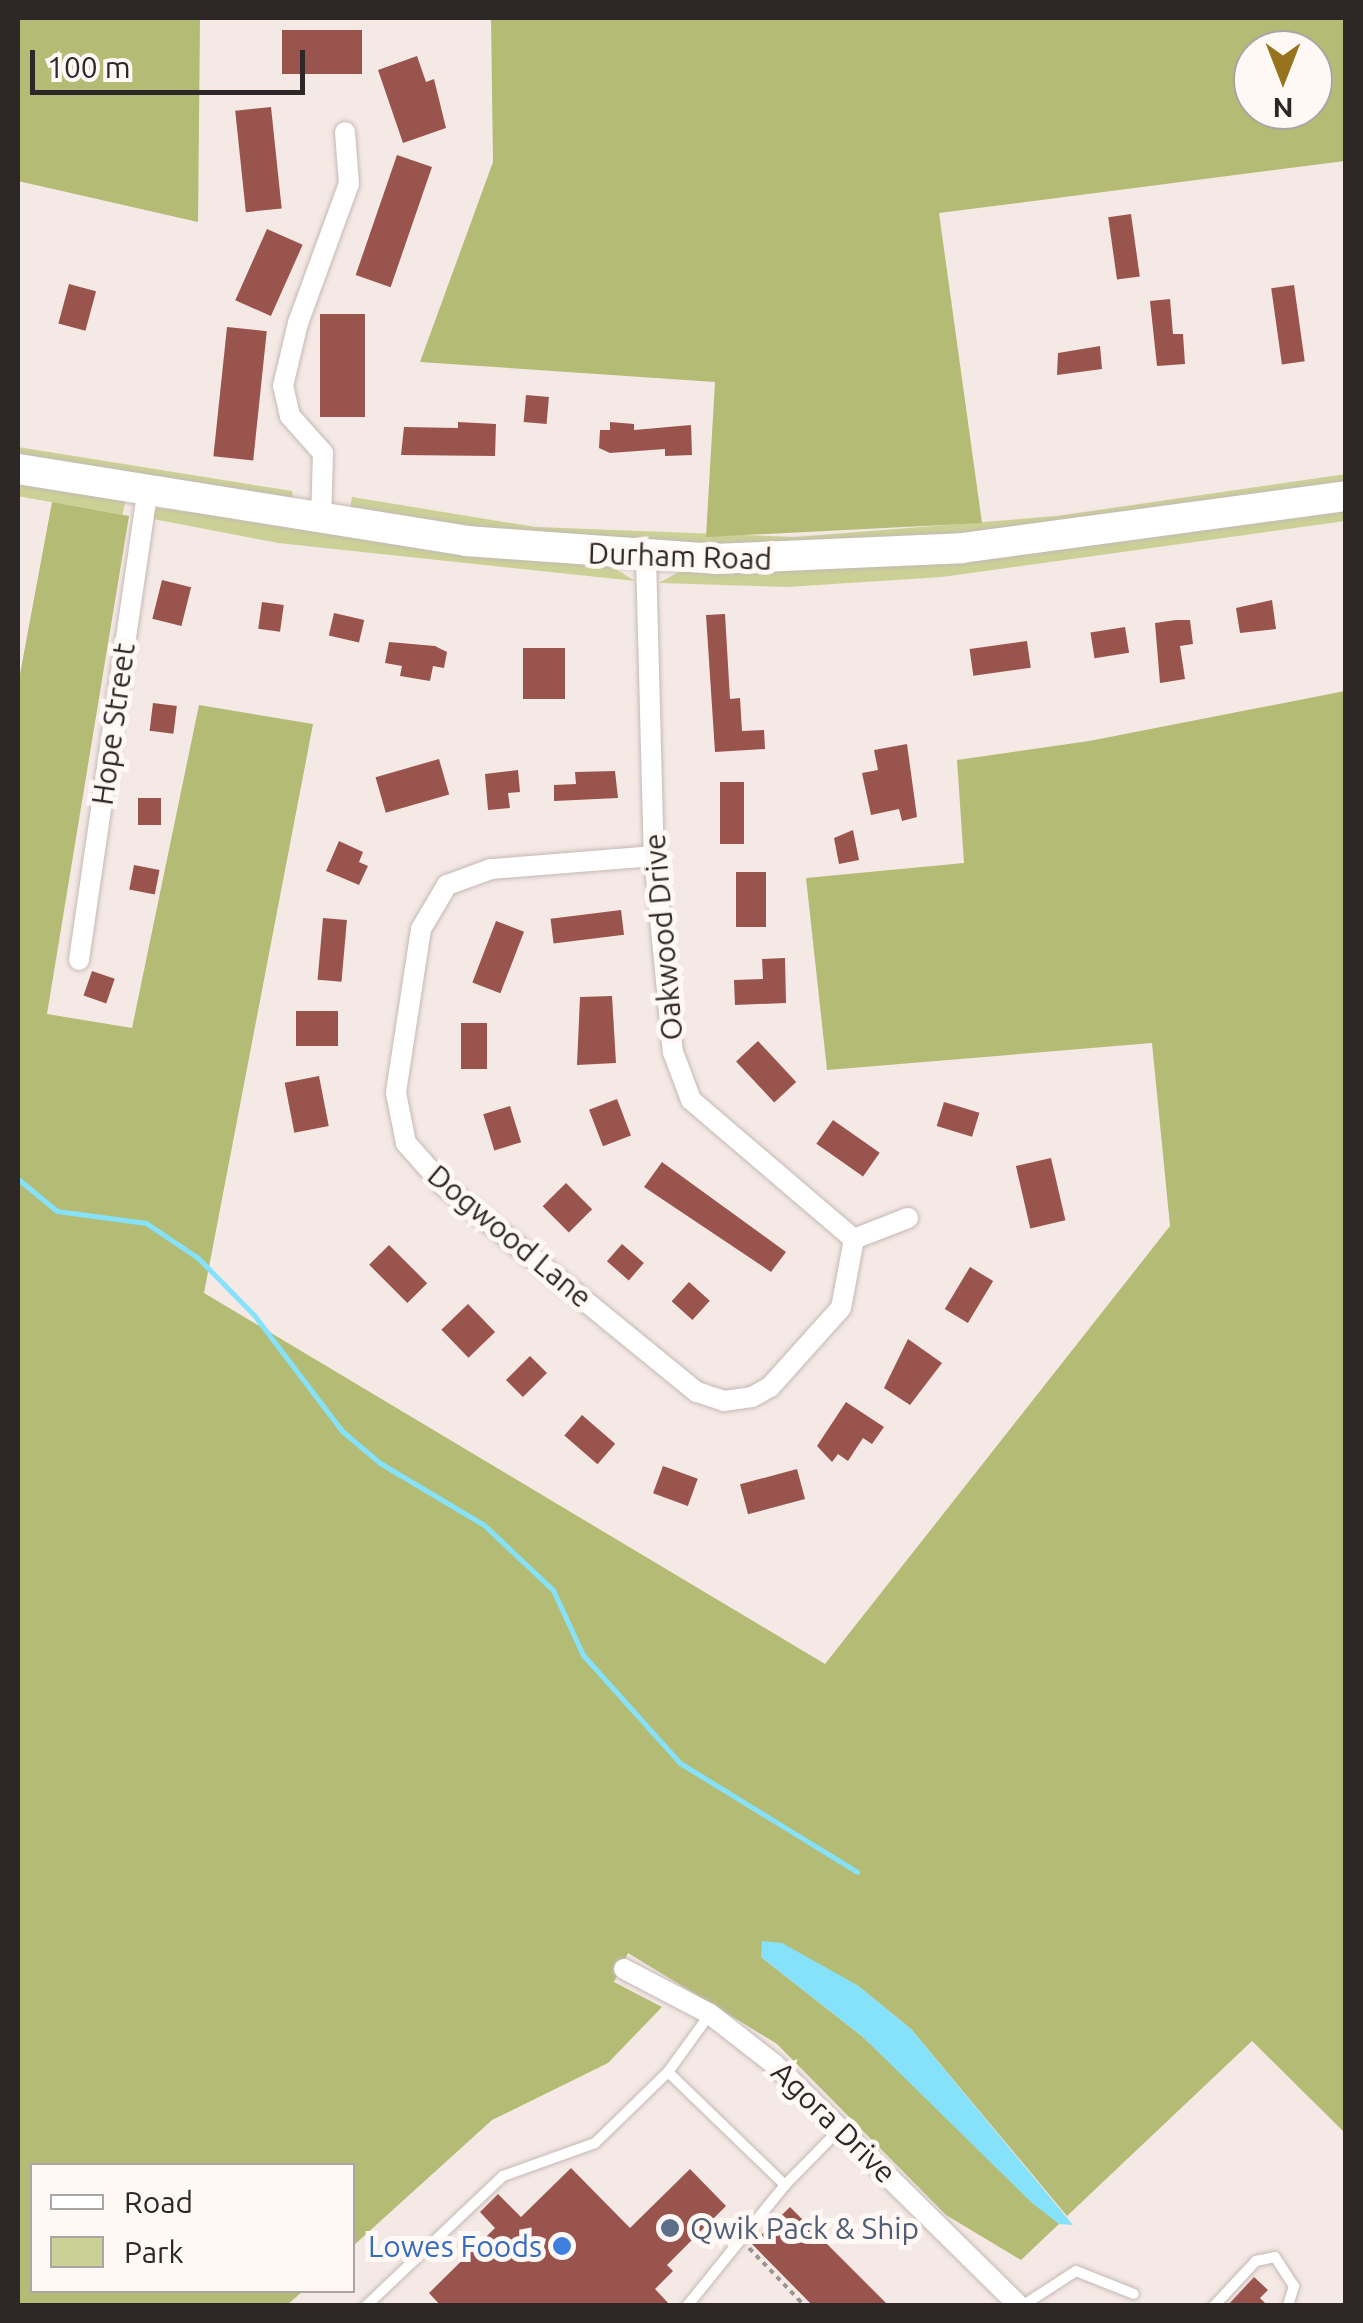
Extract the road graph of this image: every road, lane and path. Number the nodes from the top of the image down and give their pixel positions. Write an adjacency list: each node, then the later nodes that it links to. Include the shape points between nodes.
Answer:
1 (345, 132): 5 (street, via 349,184 282,386 290,416 322,453)
2 (18, 469): 3 (main road, Durham Road)
3 (148, 488): 5 (main road, Durham Road); 8 (street, Hope Street)
4 (1346, 496): 6 (main road, Durham Road, via 945,550 788,560)
5 (321, 521): 6 (main road, Durham Road)
6 (646, 557): 7 (street, Oakwood Drive)
7 (654, 856): 10 (street, Oakwood Drive, via 673,1052 690,1100); 10 (street, Dogwood Lane, via 491,869 447,885 418,947 396,1094 406,1144 444,1186 697,1392 724,1400 770,1387 841,1308)
8 (79, 960)
9 (908, 1218): 10 (street)
10 (854, 1238)
11 (624, 1969): 12 (street, Agora Drive)
12 (710, 2014): 13 (lane); 14 (street, Agora Drive)
13 (668, 2072): 15 (lane); 18 (lane, via 596,2143 503,2176)
14 (842, 2127): 15 (lane); 21 (street, Agora Drive)
15 (785, 2184): 19 (lane)
16 (753, 2238): 20 (path, via 746,2245)
17 (1134, 2294): 21 (lane, via 1076,2270)
18 (366, 2306)
19 (687, 2306)
20 (805, 2306)
21 (1021, 2306)
22 (1214, 2306): 23 (lane, via 1256,2260 1275,2256 1294,2286)
23 (1288, 2306)

